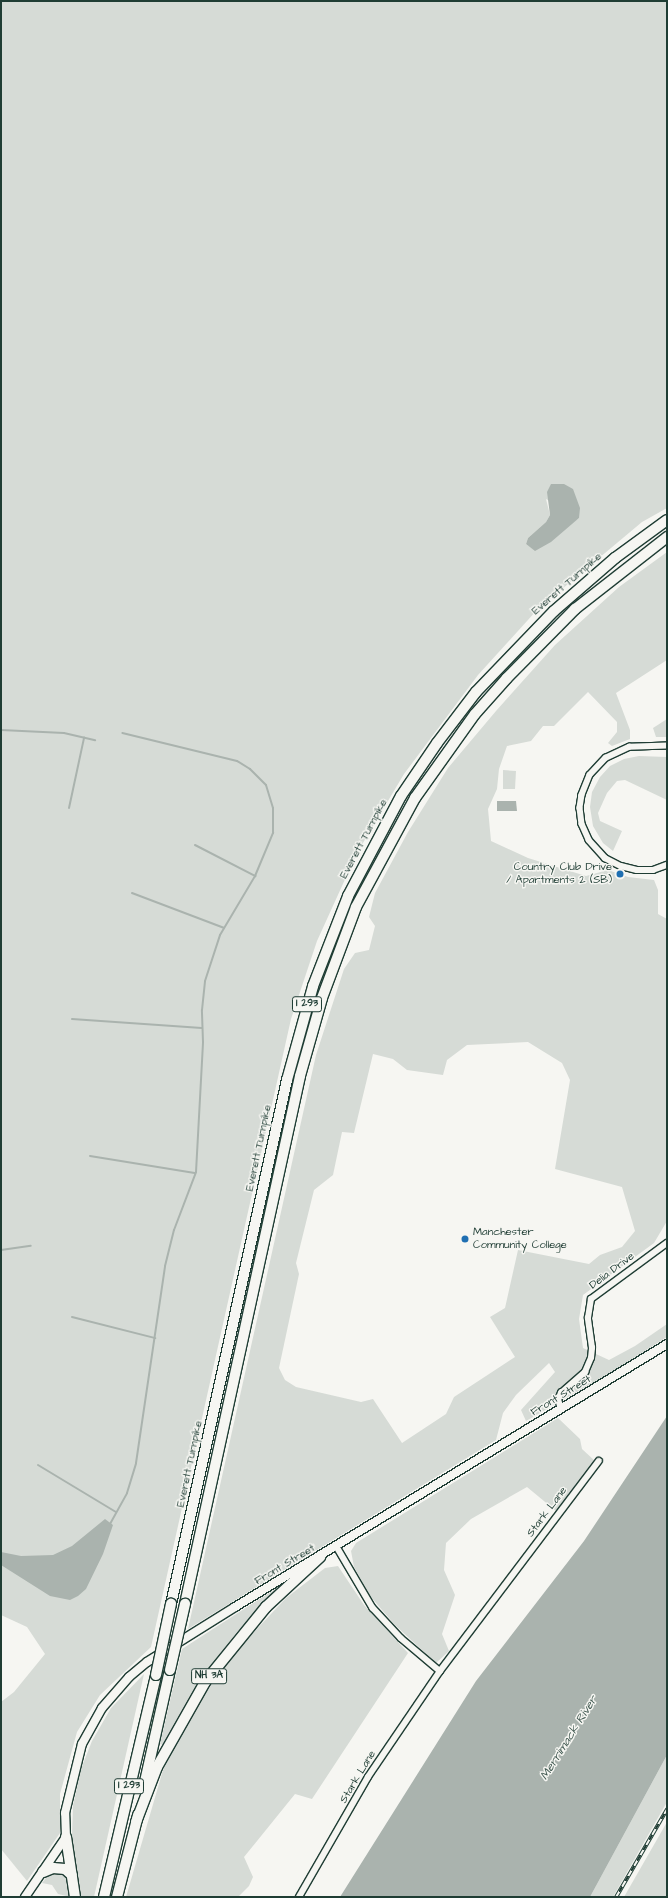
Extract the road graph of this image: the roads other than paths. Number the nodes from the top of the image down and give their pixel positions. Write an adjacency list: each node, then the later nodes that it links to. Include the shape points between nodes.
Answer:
1 (667, 520): 18 (highway, Everett Turnpike / I 293, bridge, via 615,558 554,610 476,692 401,796 348,896 313,986 292,1060 156,1675)
2 (667, 537): 12 (highway, I 293, bridge, via 575,609 484,704 418,793 356,907 324,992 302,1070)
3 (667, 746): 4 (street, via 630,747 606,758 594,769 586,782 580,808 582,824 589,840 605,858 637,870 653,870)
4 (667, 865)
5 (667, 1243): 7 (street, Delia Drive, via 591,1300 588,1318 591,1358 585,1372 562,1393 558,1400)
6 (667, 1344): 7 (main road, Front Street / NH 3A)
7 (561, 1408): 9 (main road, Front Street / NH 3A)
8 (599, 1461): 11 (street, Stark Lane)
9 (338, 1546): 10 (main road, Front Street / NH 3A); 11 (street, via 373,1608 401,1638)
10 (320, 1557): 12 (highway, NH 3A, via 266,1607 205,1682 157,1766); 13 (main road, Front Street / NH 3A, via 147,1662 123,1683 102,1708 78,1757 65,1813)
11 (440, 1671): 20 (street, Stark Lane, via 368,1777)
12 (136, 1822): 19 (highway, I 293)
13 (66, 1837): 14 (main road); 15 (highway, NH 3A)
14 (43, 1872): 15 (highway, via 53,1868 65,1869); 16 (main road)
15 (72, 1875): 17 (highway, NH 3A)
16 (25, 1897)
17 (75, 1897)
18 (104, 1897)
19 (117, 1897)
20 (299, 1897)

